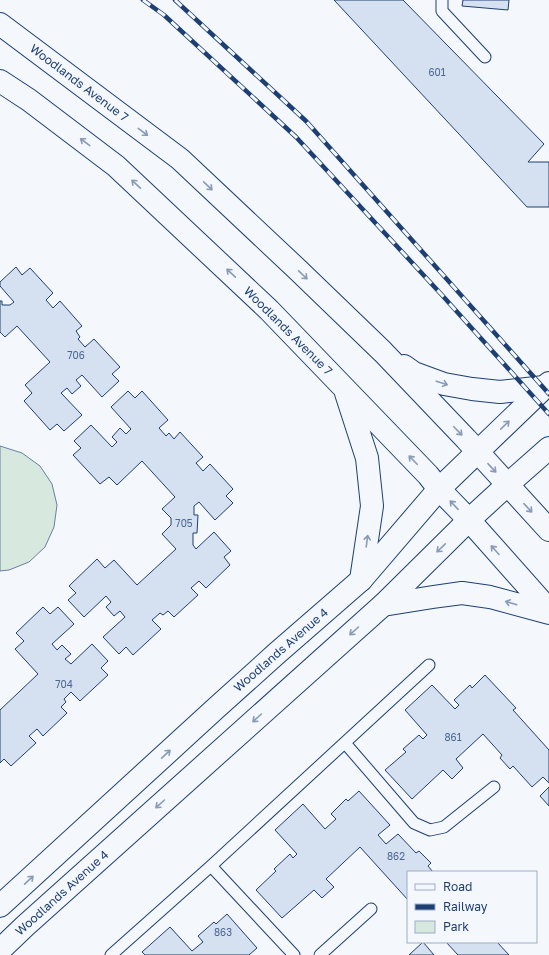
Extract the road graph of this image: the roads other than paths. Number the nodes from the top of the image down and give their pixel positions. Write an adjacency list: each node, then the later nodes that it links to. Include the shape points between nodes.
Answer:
1 (442, 0): 3 (lane, via 442,11)
2 (0, 24): 5 (main road, Woodlands Avenue 7, one-way to 5, via 180,159)
3 (485, 57)
4 (0, 81): 7 (main road, Woodlands Avenue 7, one-way to 4, via 269,310 116,166)
5 (383, 352): 6 (main road, one-way to 6, via 414,373 444,384 500,392); 9 (main road, Woodlands Avenue 7, one-way to 9)
6 (546, 385): 9 (main road, Woodlands Avenue 4, one-way to 6)
7 (344, 386): 11 (main road, Woodlands Avenue 7, one-way to 7); 14 (main road, one-way to 7, via 372,506 367,458)
8 (549, 448): 10 (main road, Woodlands Avenue 4)
9 (477, 452): 10 (main road, Woodlands Avenue 7, one-way to 10); 11 (main road, Woodlands Avenue 4)
10 (507, 485): 12 (main road, Woodlands Avenue 4); 13 (main road, Woodlands Avenue 7, one-way to 13)
11 (439, 489): 12 (main road, Woodlands Avenue 7, one-way to 11); 14 (main road, Woodlands Avenue 4)
12 (469, 520): 15 (main road, Woodlands Avenue 4, one-way to 15); 16 (main road, Woodlands Avenue 7, one-way to 12)
13 (549, 530)
14 (361, 580): 21 (main road, Woodlands Avenue 4, one-way to 14, via 220,704)
15 (383, 605): 16 (main road, one-way to 15, via 490,597 462,593); 23 (main road, Woodlands Avenue 4, one-way to 23)
16 (549, 612)
17 (429, 665): 18 (lane)
18 (345, 743): 19 (lane, via 414,823 430,830 444,827); 20 (lane)
19 (494, 787)
20 (210, 866): 24 (lane); 25 (lane)
21 (0, 906)
22 (371, 909): 26 (lane)
23 (0, 950)
24 (111, 955)
25 (294, 955)
26 (320, 955)

